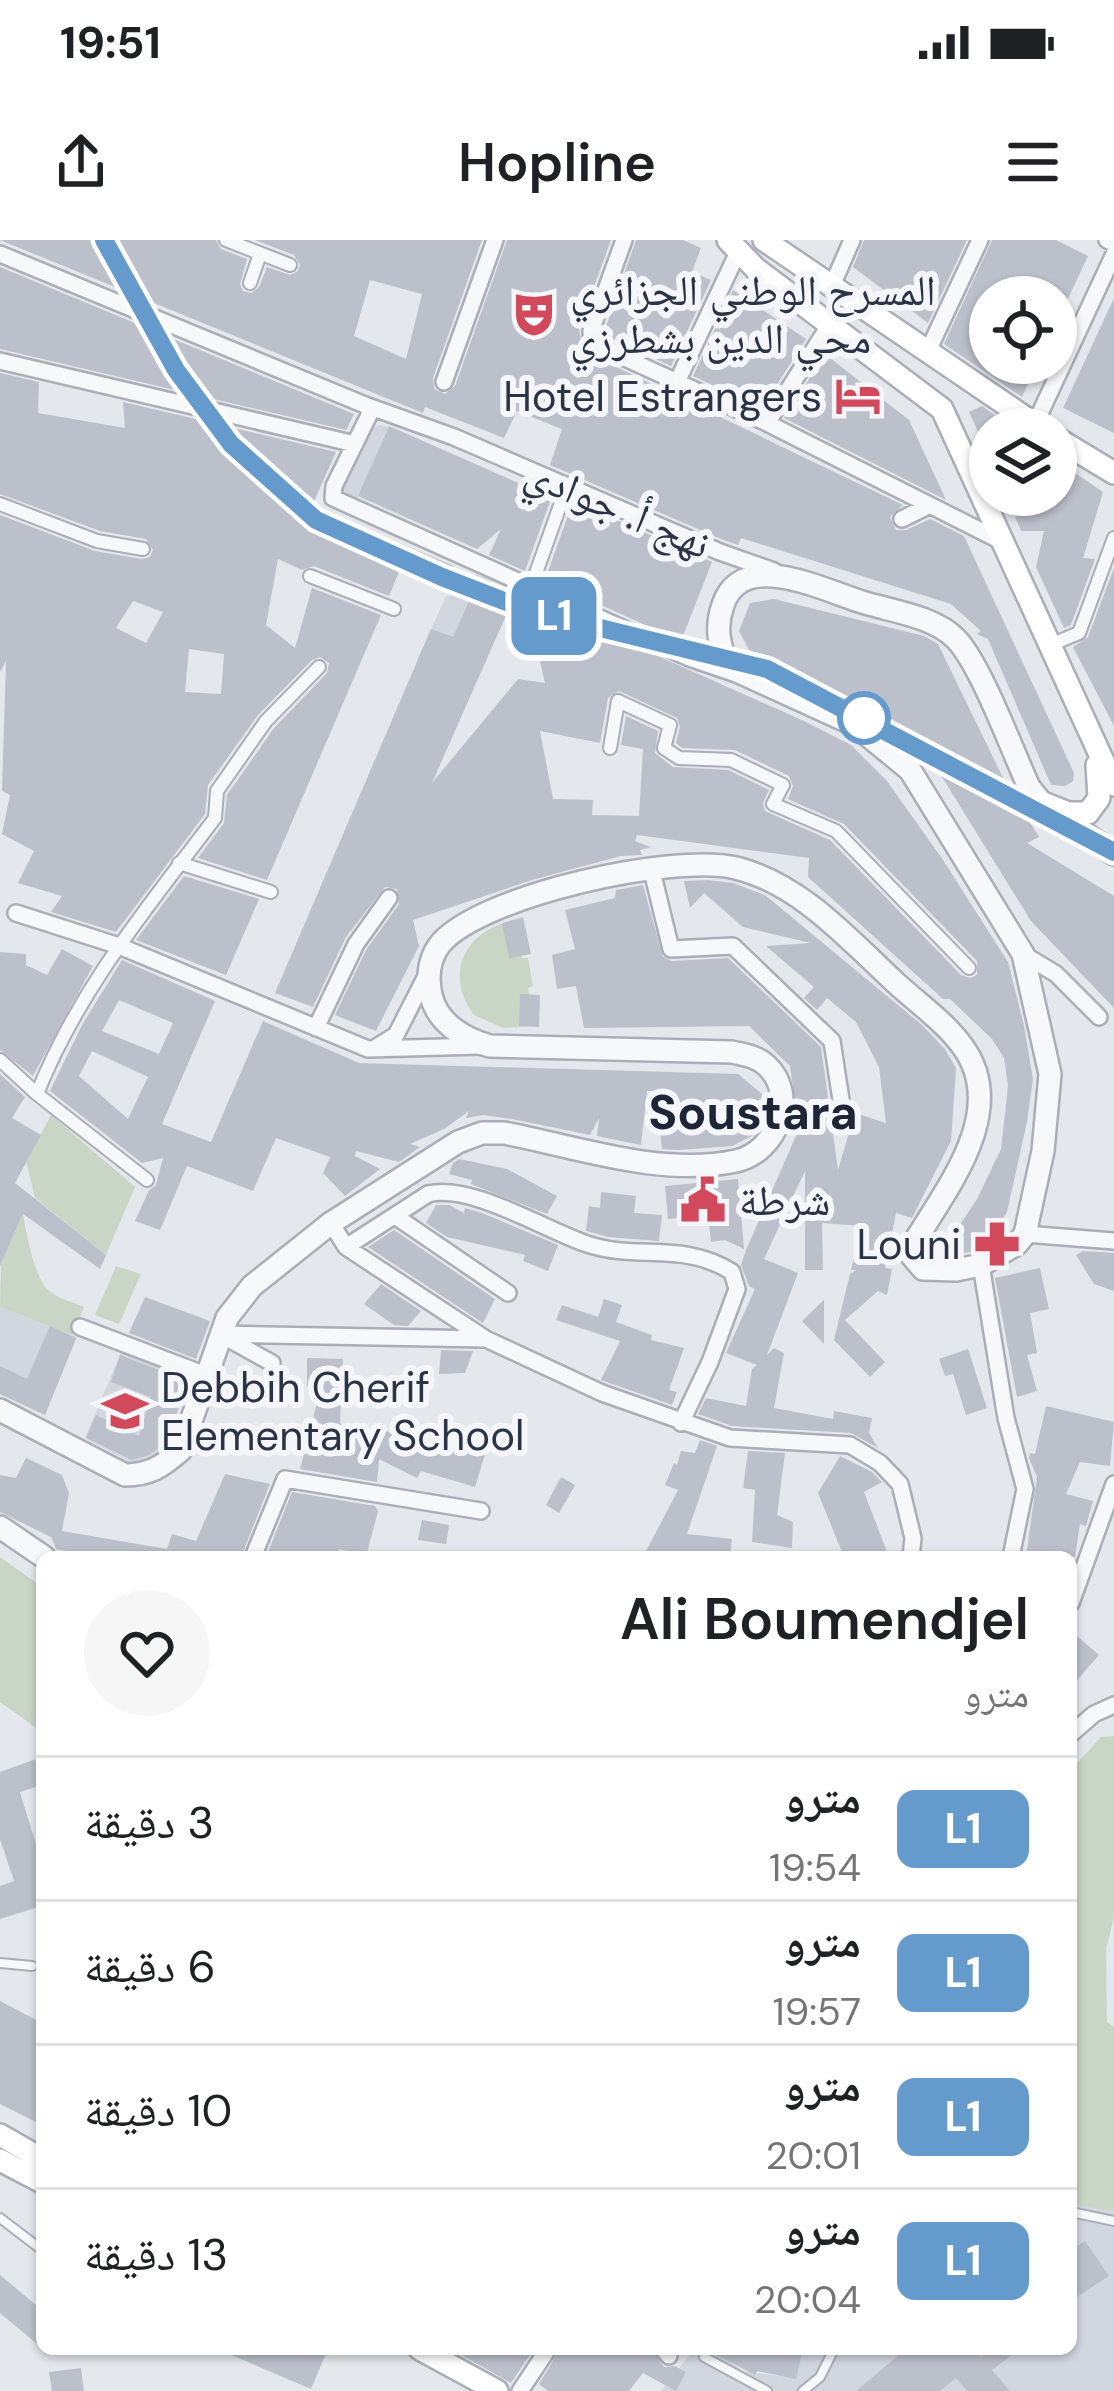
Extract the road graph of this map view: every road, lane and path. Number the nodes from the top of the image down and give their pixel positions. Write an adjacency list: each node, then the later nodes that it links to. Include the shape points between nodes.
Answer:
1 (226, 240): 9 (street)
2 (495, 240): 17 (street)
3 (624, 240): 18 (street, via 592,343)
4 (764, 240): 13 (main road)
5 (852, 240): 13 (street)
6 (980, 240): 15 (street)
7 (738, 244): 14 (main road); 18 (street)
8 (0, 254): 19 (street, نهج أ. جوادي)
9 (260, 254): 11 (street); 12 (street)
10 (1114, 254): 21 (street)
11 (290, 265)
12 (250, 283)
13 (831, 288): 15 (main road)
14 (830, 324): 22 (street); 31 (main road, via 940,405)
15 (927, 353): 20 (main road)
16 (0, 361): 23 (street)
17 (444, 382)
18 (677, 382): 22 (street)
19 (364, 405): 23 (street, via 370,411); 26 (street, نهج أ. جوادي)
20 (1010, 408)
21 (1046, 408)
22 (767, 422): 28 (street)
23 (355, 444): 34 (street, via 334,497)
24 (1077, 451): 25 (main road)
25 (1114, 473)
26 (567, 486): 34 (street); 35 (street, نهج أ. جوادي)
27 (0, 504): 32 (street)
28 (930, 505): 29 (street); 31 (street)
29 (902, 519)
30 (1114, 538): 37 (street, via 1079,633)
31 (999, 540): 37 (main road)
32 (143, 549)
33 (310, 576): 36 (street)
34 (531, 586): 39 (street)
35 (873, 606): 39 (street, via 751,575 734,585 718,632 728,667); 43 (street, via 957,640)
36 (394, 609)
37 (1050, 645): 40 (main road)
38 (319, 667): 45 (street, via 266,721 217,791 215,818)
39 (746, 678): 51 (street, via 855,725 910,770)
40 (1093, 743): 42 (main road); 43 (main road, via 1101,781 1096,804 1075,814)
41 (610, 748): 53 (street, via 618,701 670,724 664,748 679,758 731,760 784,785 773,804 836,831)
42 (1114, 785)
43 (1041, 802): 44 (main road)
44 (1114, 854)
45 (179, 863): 47 (street); 50 (street)
46 (651, 867): 52 (street, via 475,920 446,938); 60 (street, via 671,949 734,946 832,1041); 67 (street, via 718,865 780,885 963,1047 980,1088 977,1126 912,1256 922,1269)
47 (271, 892)
48 (389, 898): 55 (street, via 356,944)
49 (16, 913): 50 (street)
50 (118, 946): 55 (street); 59 (street, via 63,1032)
51 (1023, 954): 54 (street); 64 (street, via 1050,1074)
52 (431, 961): 56 (street, via 435,1008 466,1038); 57 (street, via 406,1020 386,1044)
53 (969, 968)
54 (1099, 1017)
55 (316, 1028): 57 (street)
56 (490, 1046): 57 (street); 63 (street, via 754,1057 779,1086 777,1130 755,1154 713,1164 649,1162 482,1133)
57 (370, 1049)
58 (0, 1060): 59 (street)
59 (37, 1094): 61 (street)
60 (841, 1100)
61 (147, 1180)
62 (395, 1216): 66 (street); 68 (street); 75 (street, via 428,1194 451,1192 592,1246 710,1258 732,1272 737,1289)
63 (332, 1223): 66 (street); 70 (street, via 252,1286)
64 (1025, 1234): 65 (street); 67 (street)
65 (1109, 1237)
66 (346, 1247): 71 (street)
67 (981, 1265): 81 (street, via 1025,1489)
68 (508, 1293)
69 (80, 1327): 73 (street)
70 (220, 1334): 71 (street); 72 (street); 73 (street)
71 (486, 1340): 75 (street)
72 (272, 1363)
73 (206, 1375): 74 (street, via 181,1450 146,1474 108,1468)
74 (0, 1410)
75 (681, 1423): 80 (street, via 730,1438 850,1445 900,1484)
76 (1114, 1484): 83 (street)
77 (481, 1511): 79 (street, via 285,1479)
78 (0, 1527): 82 (street)
79 (255, 1551)
80 (912, 1551)
81 (1012, 1551)
82 (36, 1552)
83 (1077, 1586)
84 (1114, 1705): 85 (street)
85 (1077, 1729)
86 (0, 1964): 87 (lane)
87 (32, 1966)
88 (0, 2134): 89 (main road)
89 (36, 2155)
90 (0, 2160): 91 (main road)
91 (36, 2179)
92 (1077, 2213): 94 (lane)
93 (0, 2218): 95 (lane)
94 (1114, 2221)
95 (36, 2245)
96 (431, 2355): 100 (main road)
97 (544, 2355): 101 (street)
98 (831, 2355): 103 (lane)
99 (704, 2357): 102 (lane)
100 (497, 2391)
101 (520, 2391)
102 (767, 2391)
103 (803, 2391)

